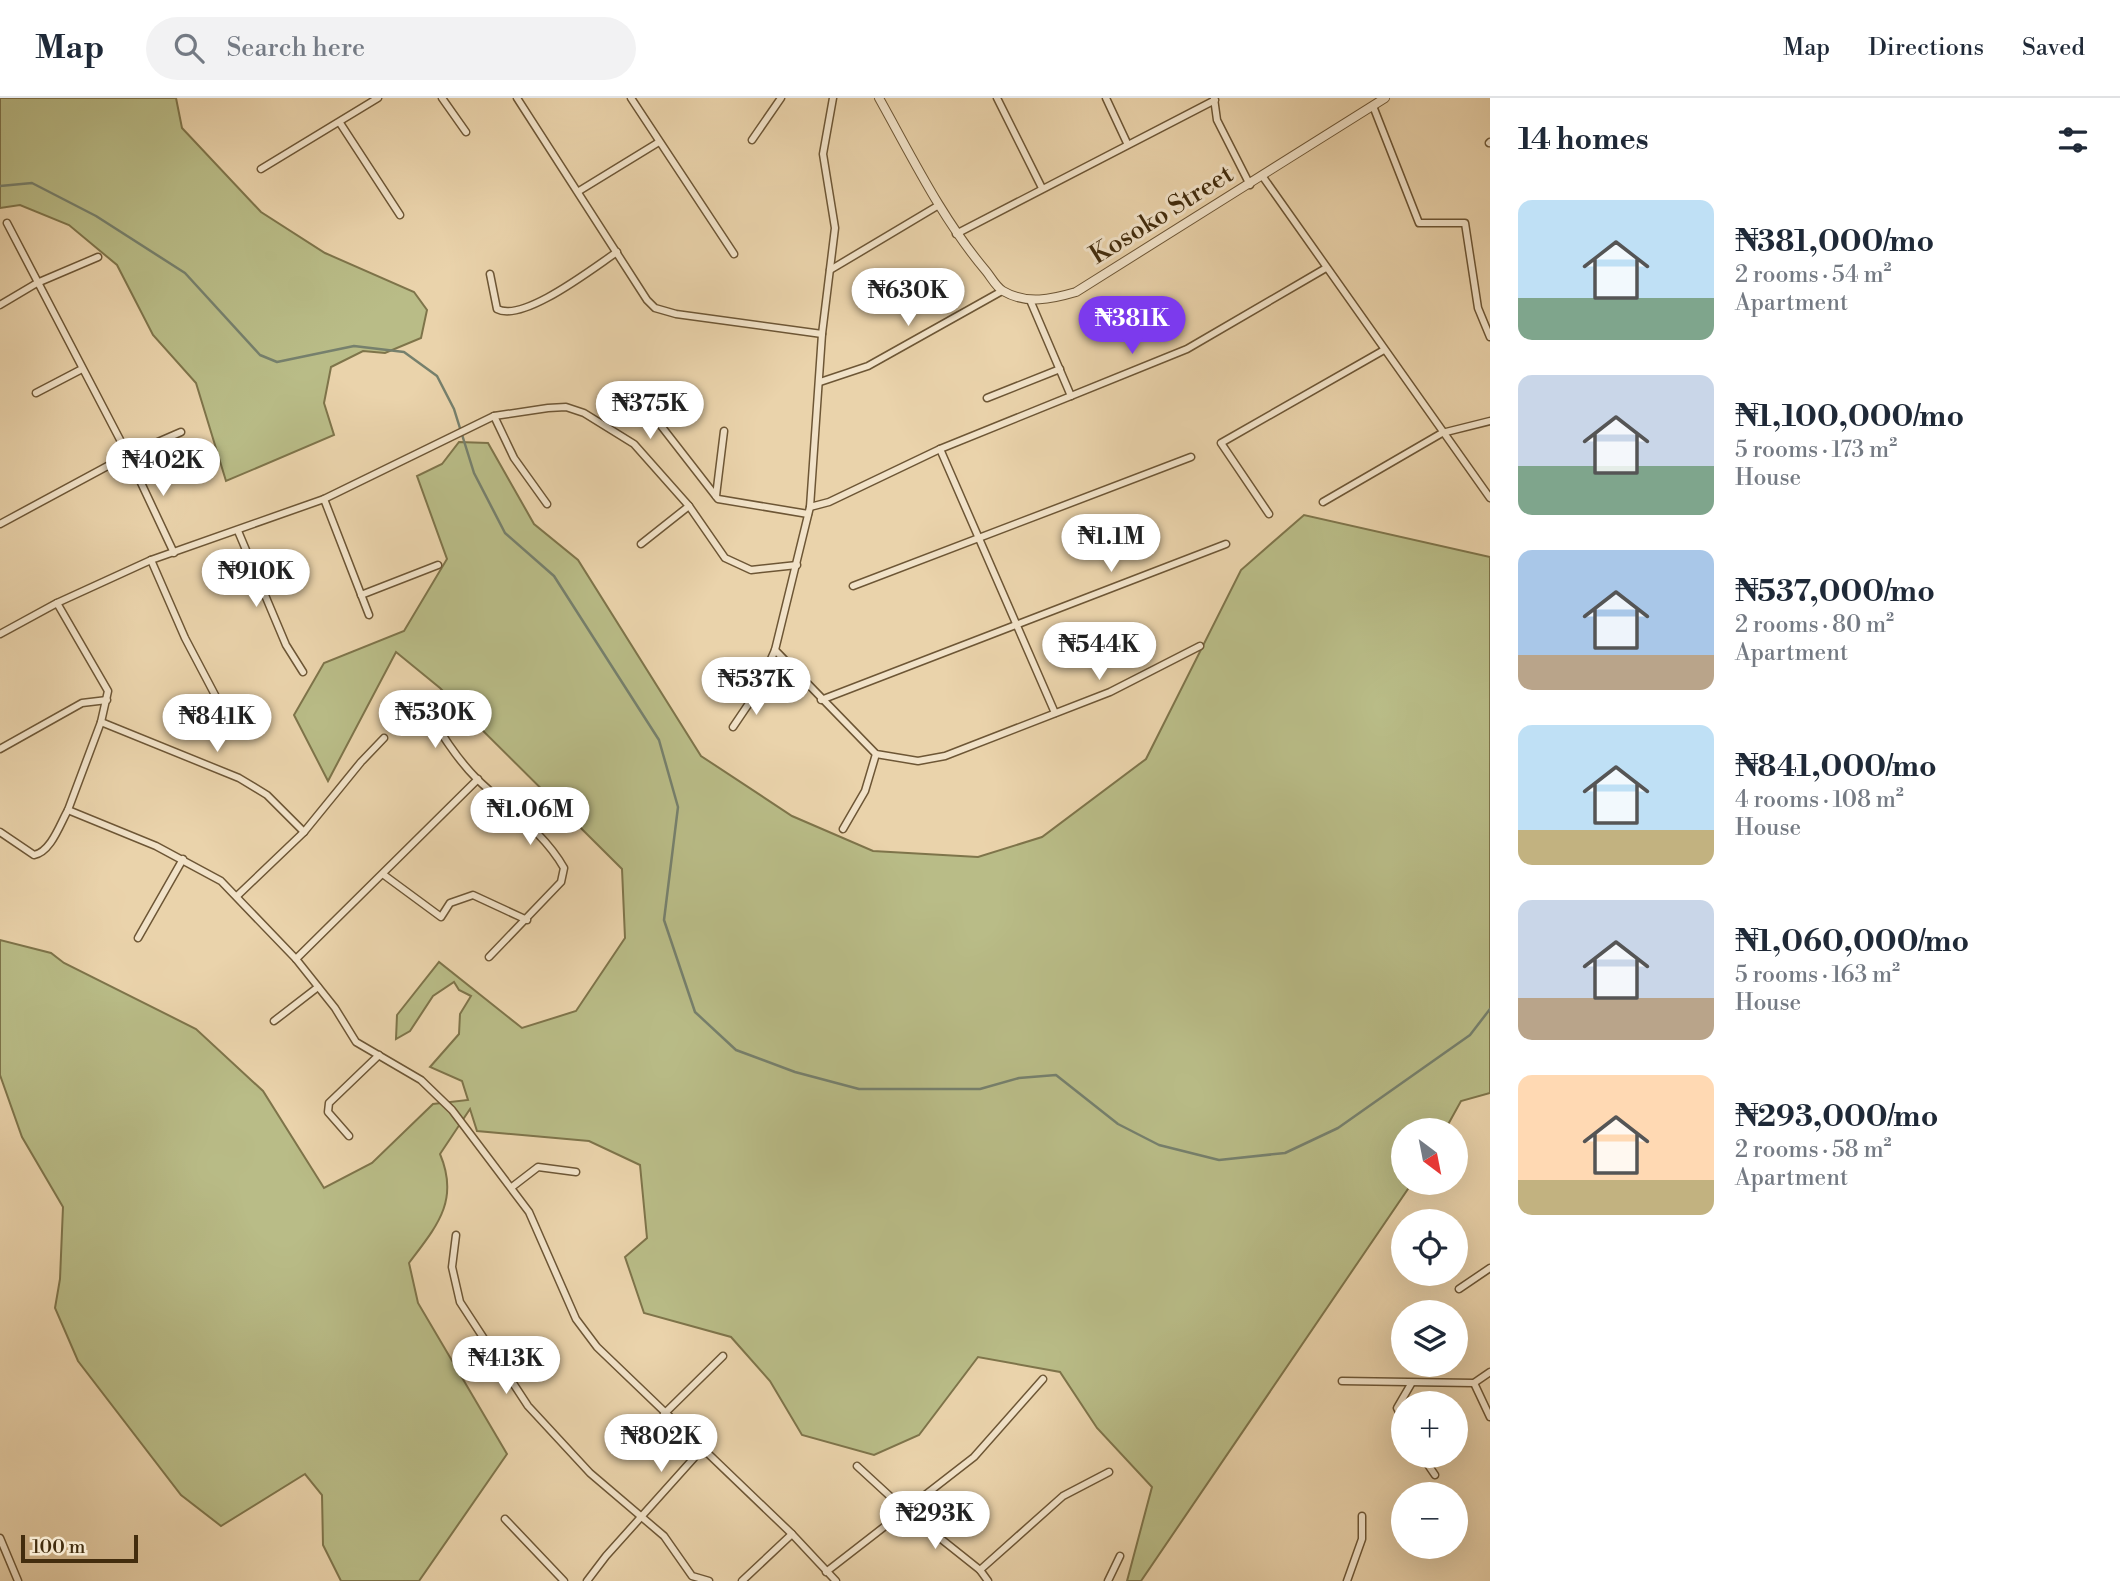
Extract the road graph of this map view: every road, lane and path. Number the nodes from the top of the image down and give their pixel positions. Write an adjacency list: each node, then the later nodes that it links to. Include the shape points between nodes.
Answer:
1 (378, 98): 14 (street)
2 (442, 98): 15 (street)
3 (517, 98): 23 (street)
4 (631, 98): 17 (street)
5 (771, 98): 12 (street)
6 (833, 98): 32 (street, via 823,153 835,228)
7 (879, 98): 24 (street)
8 (997, 98): 22 (street)
9 (1106, 98): 18 (street)
10 (1385, 98): 13 (street, Kosoko Street)
11 (1214, 99): 18 (street); 21 (street, via 1217,120)
12 (779, 101): 16 (street)
13 (1373, 106): 20 (street, Kosoko Street); 39 (street, via 1419,223 1465,223 1478,308)
14 (340, 123): 19 (street); 25 (street)
15 (466, 132)
16 (752, 140)
17 (659, 142): 23 (street); 29 (street)
18 (1128, 143): 22 (street)
19 (261, 169)
20 (1263, 177): 21 (street, Kosoko Street); 31 (street)
21 (1250, 185): 36 (street, Kosoko Street, via 1076,292)
22 (1042, 188): 27 (street)
23 (579, 191): 28 (street)
24 (939, 205): 27 (street); 32 (street)
25 (400, 215)
26 (7, 223): 34 (street)
27 (956, 234): 35 (street)
28 (617, 252): 33 (street, via 556,293 510,312 497,309); 38 (street, via 655,308)
29 (734, 254)
30 (98, 257): 34 (street)
31 (1326, 268): 40 (street); 45 (street, via 1187,349)
32 (831, 270): 38 (street)
33 (490, 274)
34 (37, 283): 37 (street); 41 (street)
35 (1002, 290): 36 (street, Kosoko Street); 43 (street, via 868,366)
36 (1030, 300): 42 (street)
37 (0, 305)
38 (822, 334): 43 (street)
39 (1490, 337)
40 (1384, 350): 52 (street); 63 (street, via 1221,443)
41 (82, 369): 44 (street); 54 (street)
42 (1060, 369): 45 (street); 46 (street)
43 (820, 382): 62 (street)
44 (36, 393)
45 (1071, 396): 53 (street)
46 (987, 398)
47 (494, 416): 58 (street); 60 (street, via 514,458); 61 (street, via 566,407 584,413 634,444)
48 (655, 418): 56 (street)
49 (1490, 421): 52 (street)
50 (724, 431): 56 (street)
51 (181, 432): 54 (street)
52 (1443, 433): 57 (street); 59 (street)
53 (940, 449): 62 (street); 66 (street)
54 (128, 455): 64 (street); 69 (street)
55 (1191, 457): 66 (street)
56 (716, 496): 62 (street)
57 (1490, 498)
58 (324, 499): 65 (street); 74 (street)
59 (1323, 502)
60 (547, 504)
61 (689, 506): 67 (street); 72 (street, via 725,558 735,564 751,570)
62 (809, 510): 72 (street)
63 (1269, 514)
64 (0, 524)
65 (238, 531): 69 (street); 81 (street, via 286,645)
66 (979, 536): 73 (street); 77 (street)
67 (640, 544)
68 (1226, 544): 77 (street)
69 (174, 553): 70 (street)
70 (151, 560): 75 (street); 86 (street)
71 (438, 565): 74 (street)
72 (796, 565): 80 (street)
73 (853, 586)
74 (361, 595): 76 (street)
75 (57, 603): 78 (street); 83 (street, via 106,683)
76 (369, 615)
77 (1015, 624): 84 (street); 85 (street)
78 (0, 634)
79 (1200, 646): 85 (street, via 1121,687)
80 (775, 650): 84 (street); 88 (street, via 756,693)
81 (303, 672)
82 (421, 699): 92 (street, via 451,749)
83 (107, 700): 87 (street); 90 (street, via 82,703)
84 (821, 700): 91 (street)
85 (1055, 713): 91 (street, via 945,756 918,761)
86 (225, 714)
87 (101, 722): 93 (street); 96 (street, via 239,778 267,794)
88 (733, 727)
89 (384, 738): 96 (street)
90 (0, 749)
91 (876, 754): 94 (street, via 865,791)
92 (478, 779): 98 (street); 100 (street, via 512,808 564,868 561,882)
93 (68, 810): 95 (street, via 40,854 34,855); 97 (street)
94 (843, 829)
95 (0, 832)
96 (304, 832): 99 (street)
97 (183, 859): 99 (street); 101 (street)
98 (384, 875): 100 (street, via 441,917 450,903 473,895); 103 (street)
99 (237, 896): 103 (street)
100 (527, 920): 102 (street)
101 (138, 938)
102 (489, 957)
103 (296, 959): 104 (street)
104 (318, 987): 105 (street); 106 (street, via 356,1042)
105 (274, 1021)
106 (379, 1055): 107 (street, via 329,1103 328,1112); 109 (street, via 421,1080 452,1110)
107 (349, 1136)
108 (576, 1172): 109 (street, via 538,1167)
109 (512, 1187): 120 (street, via 530,1212 576,1319 597,1347)
110 (456, 1235): 129 (street, via 452,1267 460,1302 528,1406 590,1473)
111 (1490, 1268): 112 (street)
112 (1459, 1289)
113 (723, 1356): 120 (street)
114 (1490, 1372): 117 (street)
115 (1043, 1379): 127 (street, via 974,1457)
116 (1342, 1381): 118 (street)
117 (1474, 1382): 118 (street); 121 (street)
118 (1411, 1384): 119 (street)
119 (1407, 1391)
120 (664, 1414): 122 (street)
121 (1490, 1417)
122 (702, 1449): 129 (street); 131 (street)
123 (858, 1466): 127 (street)
124 (1430, 1468): 126 (street)
125 (1109, 1472): 134 (street, via 1063,1496)
126 (1435, 1475)
127 (906, 1511): 134 (street); 135 (street)
128 (1362, 1516): 144 (street, via 1360,1547)
129 (640, 1518): 138 (street); 139 (street, via 664,1536 692,1576)
130 (505, 1519): 137 (street)
131 (792, 1534): 135 (street); 140 (street)
132 (0, 1538): 136 (street)
133 (1120, 1556): 143 (street)
134 (980, 1570): 142 (street)
135 (826, 1572): 141 (street)
136 (18, 1581)
137 (564, 1581)
138 (587, 1581)
139 (709, 1581)
140 (743, 1581)
141 (836, 1581)
142 (988, 1581)
143 (1108, 1581)
144 (1347, 1581)

